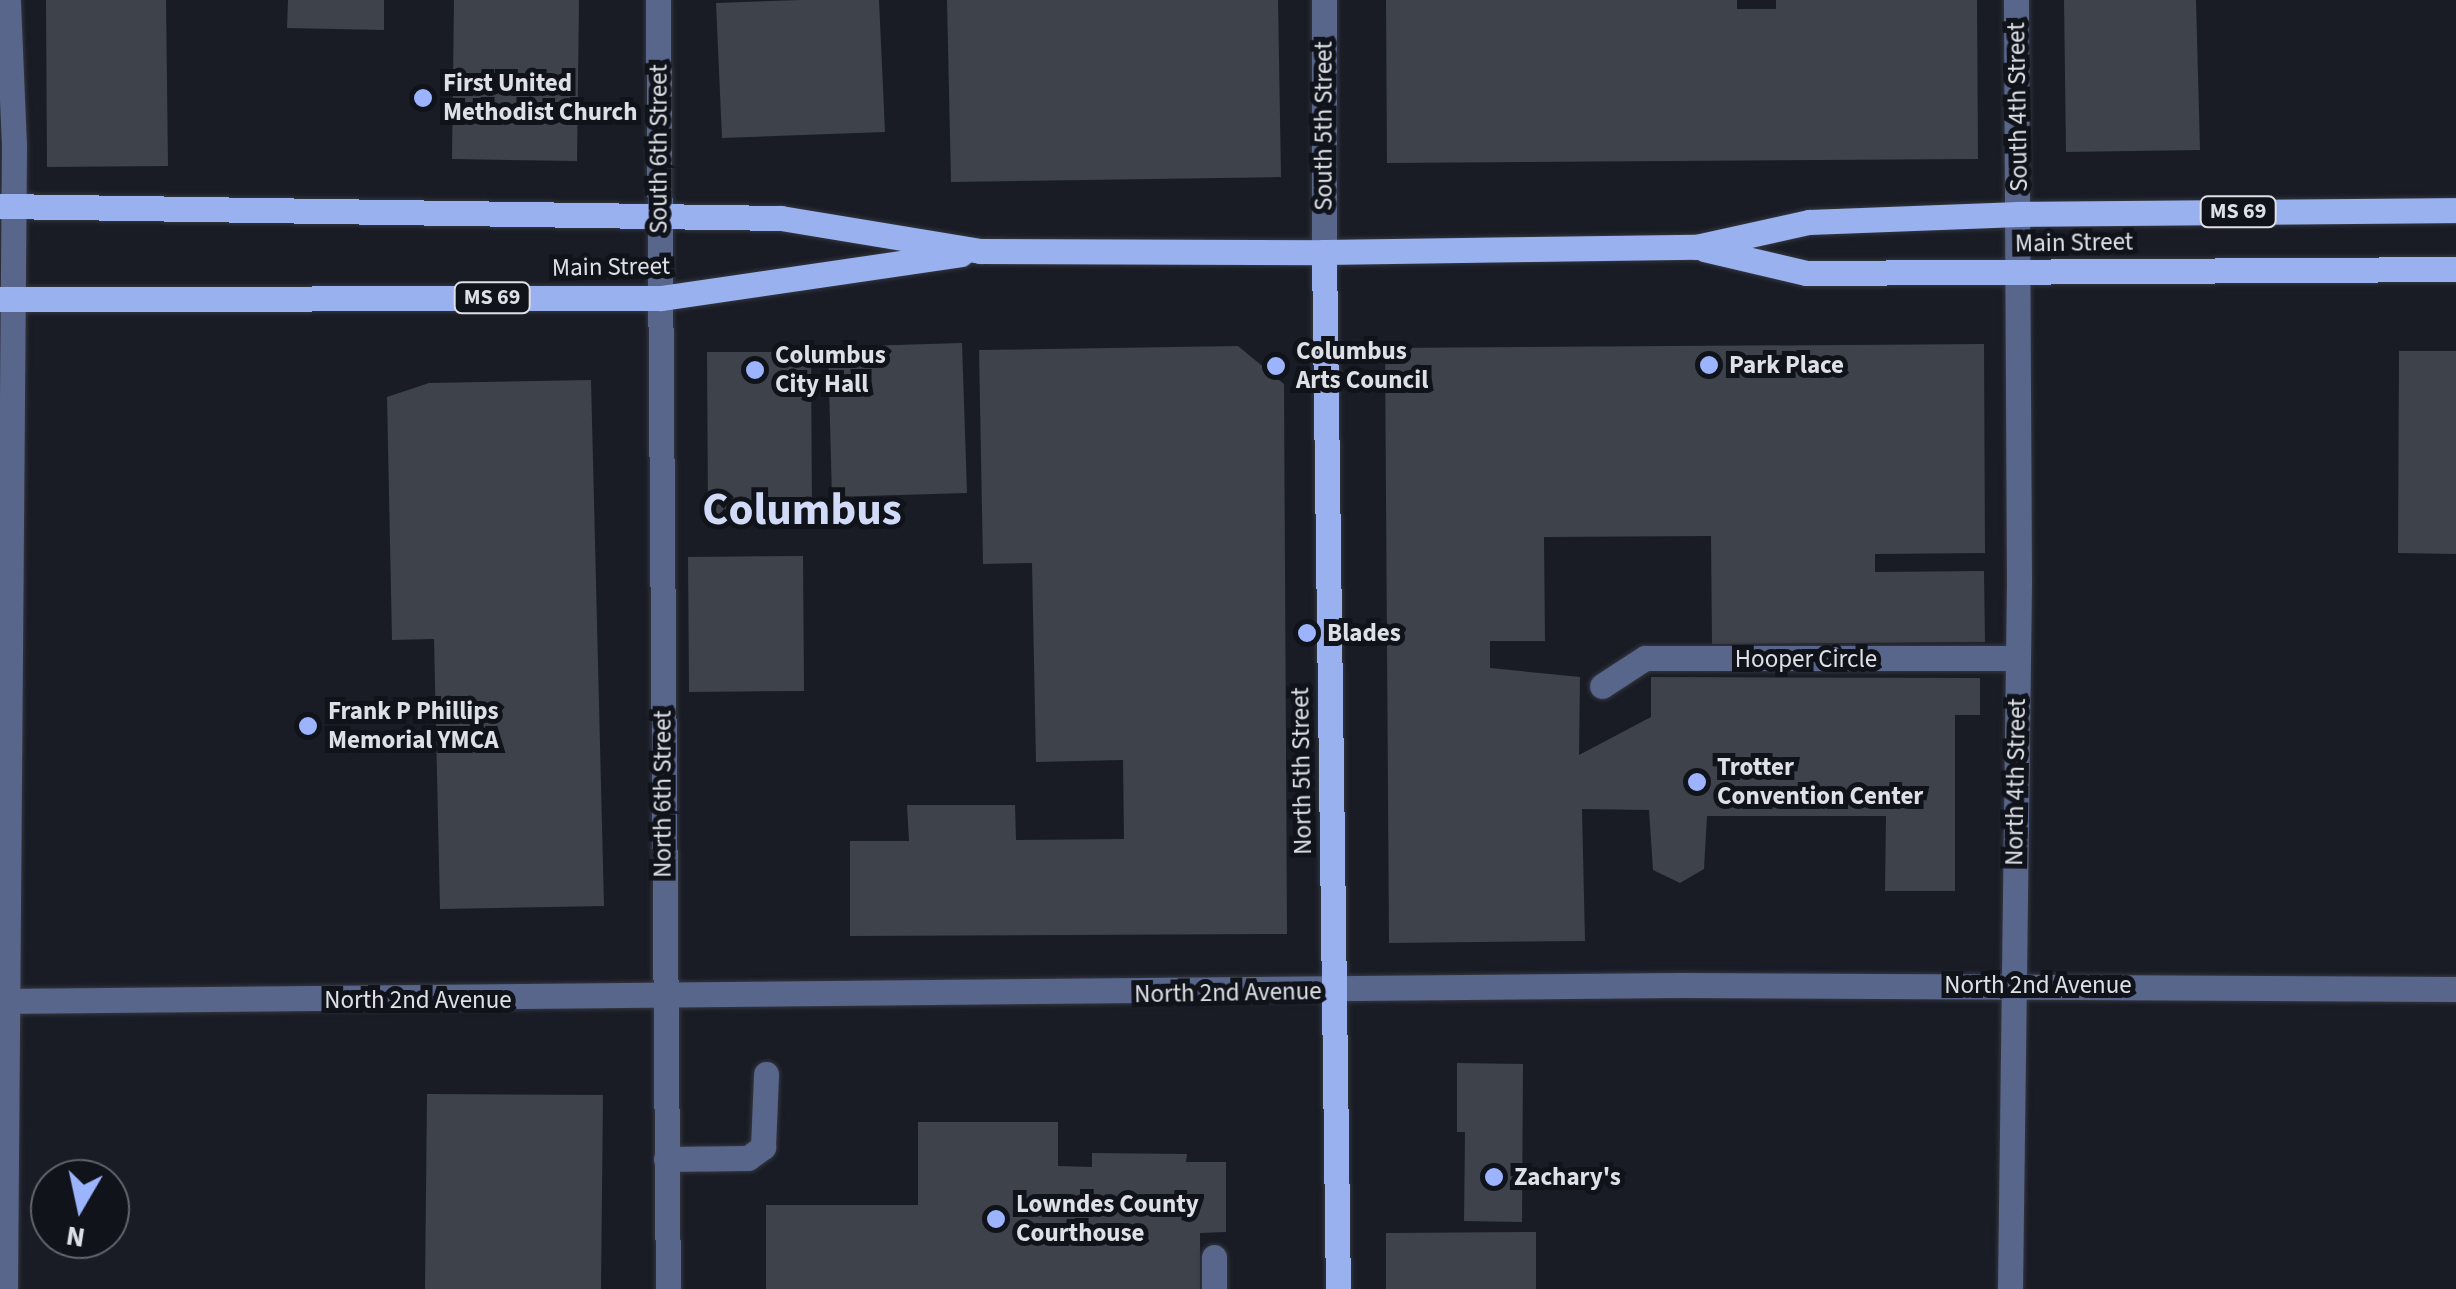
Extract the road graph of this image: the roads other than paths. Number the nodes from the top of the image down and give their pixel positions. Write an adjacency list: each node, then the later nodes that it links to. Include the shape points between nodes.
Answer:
1 (8, 0): 5 (street)
2 (658, 0): 8 (street, South 6th Street)
3 (1324, 0): 11 (street, South 5th Street)
4 (2016, 0): 7 (street, South 4th Street)
5 (7, 206): 8 (main road, Main Street / MS 69); 15 (street)
6 (2456, 210): 7 (main road, Main Street / MS 69)
7 (2019, 214): 9 (main road, Main Street / MS 69, via 1809,222); 13 (street, South 4th Street)
8 (659, 216): 10 (main road, Main Street / MS 69, via 781,218); 14 (street, South 6th Street)
9 (1696, 247): 11 (main road, Main Street / MS 69); 13 (main road, Main Street / MS 69, via 1806,274)
10 (980, 250): 11 (main road, Main Street / MS 69); 14 (main road, Main Street / MS 69)
11 (1324, 252): 20 (main road, North 5th Street)
12 (2456, 269): 13 (main road, Main Street / MS 69)
13 (2019, 274): 16 (street, North 4th Street)
14 (660, 298): 15 (main road, Main Street / MS 69); 21 (street, North 6th Street)
15 (6, 299): 22 (street)
16 (2018, 658): 17 (street, Hooper Circle, via 1645,658); 18 (street, North 4th Street)
17 (1602, 686)
18 (2014, 984): 19 (street, North 2nd Avenue); 20 (street, North 2nd Avenue); 30 (street, North 4th Street)
19 (2456, 989)
20 (1336, 992): 21 (street, North 2nd Avenue); 29 (main road, North 5th Street)
21 (664, 1000): 22 (street, North 2nd Avenue); 24 (street, North 6th Street)
22 (3, 1002): 26 (street)
23 (766, 1074): 24 (street, via 763,1147 748,1158)
24 (666, 1159): 27 (street, North 6th Street)
25 (1214, 1257): 28 (street)
26 (5, 1289)
27 (668, 1289)
28 (1214, 1289)
29 (1338, 1289)
30 (2010, 1289)

